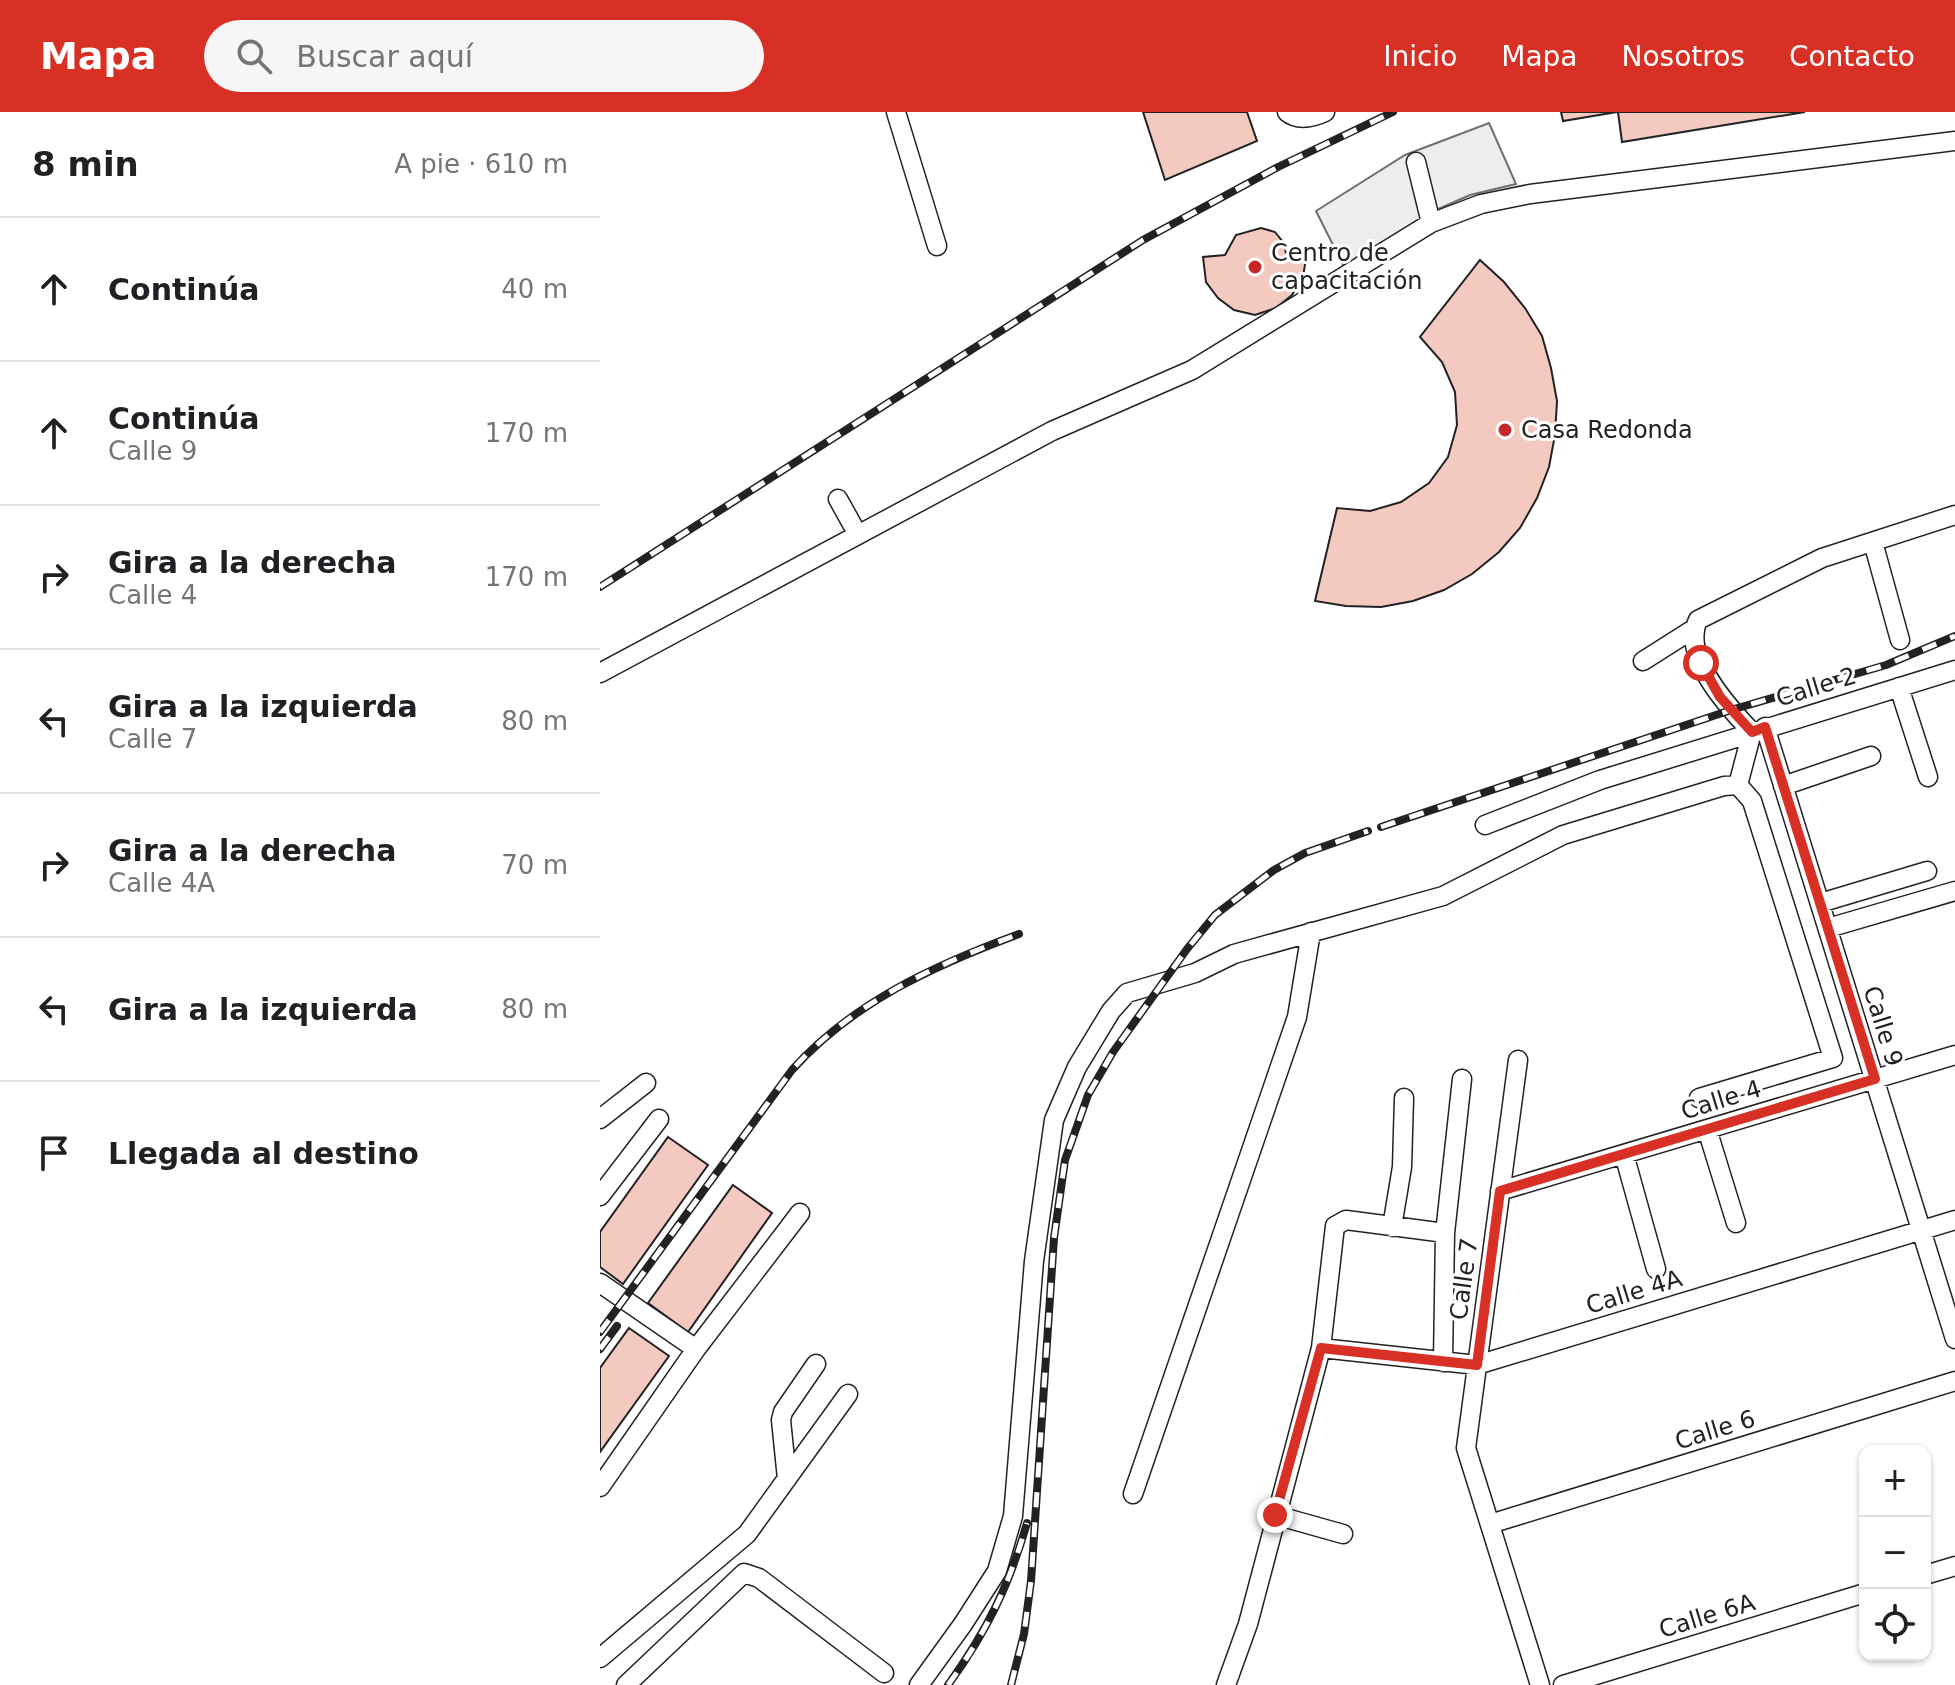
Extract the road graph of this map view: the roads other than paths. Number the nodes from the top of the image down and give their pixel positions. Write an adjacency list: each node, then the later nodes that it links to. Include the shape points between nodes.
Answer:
1 (896, 112): 7 (street)
2 (1287, 112): 3 (street, via 1303,118)
3 (1325, 112)
4 (1955, 141): 6 (street, via 1530,194 1481,204)
5 (1416, 162): 6 (street)
6 (1431, 223): 10 (street, via 1192,370 1052,431)
7 (937, 246)
8 (838, 499): 10 (street)
9 (1955, 515): 11 (street)
10 (858, 535): 16 (street)
11 (1873, 542): 12 (street, via 1822,558 1704,615); 13 (street)
12 (1695, 628): 14 (street); 18 (street, via 1701,663 1720,697)
13 (1900, 640)
14 (1643, 661)
15 (1955, 670): 17 (street, Calle 2)
16 (600, 673)
17 (1899, 687): 18 (street, Calle 2); 20 (street)
18 (1758, 730): 21 (street); 22 (street, Calle 9); 23 (street, Calle 2, via 1600,780)
19 (1871, 756): 22 (street)
20 (1928, 777)
21 (1738, 785): 28 (street, via 1563,835 1443,896); 31 (street, via 1752,801)
22 (1783, 786): 26 (street, Calle 9)
23 (1485, 825)
24 (1927, 871): 26 (street)
25 (1955, 891): 27 (street)
26 (1820, 903): 27 (street, Calle 9)
27 (1828, 928): 29 (street, Calle 9)
28 (1311, 932): 62 (street, via 1297,1017); 72 (street, via 1127,993 1077,1067 1054,1120 1047,1158 1013,1516 997,1571)
29 (1865, 1049): 31 (street); 34 (street, Calle 9)
30 (1955, 1055): 34 (street, Calle 4)
31 (1833, 1058): 37 (street)
32 (1518, 1060): 42 (street, Calle 7)
33 (1462, 1079): 49 (street)
34 (1875, 1079): 40 (street, Calle 4); 48 (street, Calle 9)
35 (646, 1083): 38 (street)
36 (1404, 1098): 47 (street, via 1402,1167)
37 (1699, 1098)
38 (600, 1119)
39 (659, 1119): 43 (street)
40 (1707, 1129): 41 (street, Calle 4); 46 (street)
41 (1624, 1154): 42 (street, Calle 4); 50 (street)
42 (1500, 1191): 57 (street, Calle 7)
43 (600, 1196)
44 (800, 1213): 54 (street)
45 (1955, 1220): 48 (street, Calle 4A)
46 (1736, 1223)
47 (1392, 1227): 49 (street); 53 (street, via 1346,1220 1335,1226)
48 (1921, 1230): 52 (street, Calle 9); 57 (street, Calle 4A)
49 (1445, 1233): 55 (street)
50 (1656, 1269)
51 (600, 1283): 54 (street)
52 (1955, 1339)
53 (1321, 1348): 55 (street, Calle 4A); 63 (street)
54 (696, 1349): 61 (street)
55 (1443, 1362): 57 (street, Calle 4A)
56 (816, 1364): 60 (street, via 783,1412)
57 (1477, 1365): 64 (street, Calle 7, via 1466,1448)
58 (1955, 1381): 64 (street, Calle 6)
59 (848, 1394): 60 (street)
60 (787, 1479): 69 (street, via 747,1534)
61 (600, 1487)
62 (1133, 1494)
63 (1275, 1515): 65 (street); 73 (street, via 1248,1624)
64 (1490, 1524): 74 (street, Calle 7)
65 (1343, 1534)
66 (1955, 1566): 67 (street)
67 (1931, 1573)
68 (1859, 1595): 75 (street, Calle 6A)
69 (600, 1658)
70 (884, 1673): 71 (street, via 759,1578 744,1573)
71 (626, 1685)
72 (919, 1685)
73 (1226, 1685)
74 (1540, 1685)
75 (1563, 1685)

